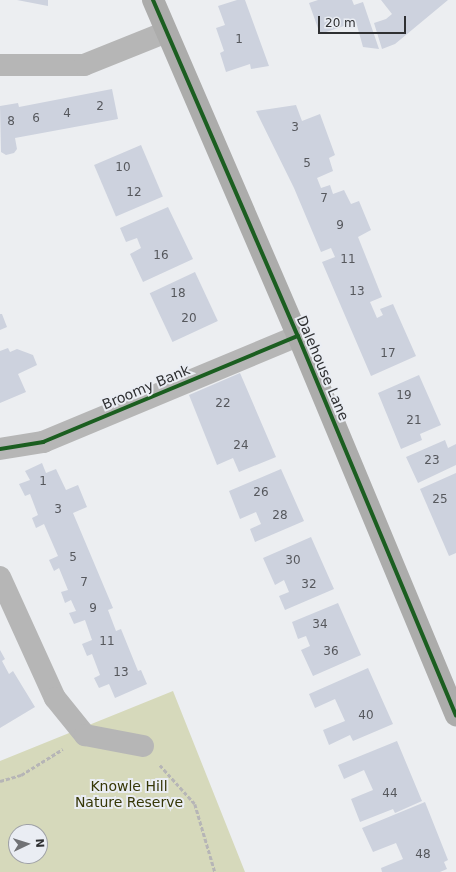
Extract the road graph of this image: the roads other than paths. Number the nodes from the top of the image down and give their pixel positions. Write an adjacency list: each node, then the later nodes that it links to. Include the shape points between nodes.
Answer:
1 (153, 0): 2 (street, Dalehouse Lane)
2 (166, 32): 3 (street, via 84,64); 4 (street, Dalehouse Lane)
3 (0, 65)
4 (298, 336): 5 (street, Broomy Bank, via 43,442); 7 (street, Dalehouse Lane)
5 (0, 449)
6 (0, 577): 8 (street, via 55,698 85,735)
7 (456, 715)
8 (143, 746)

